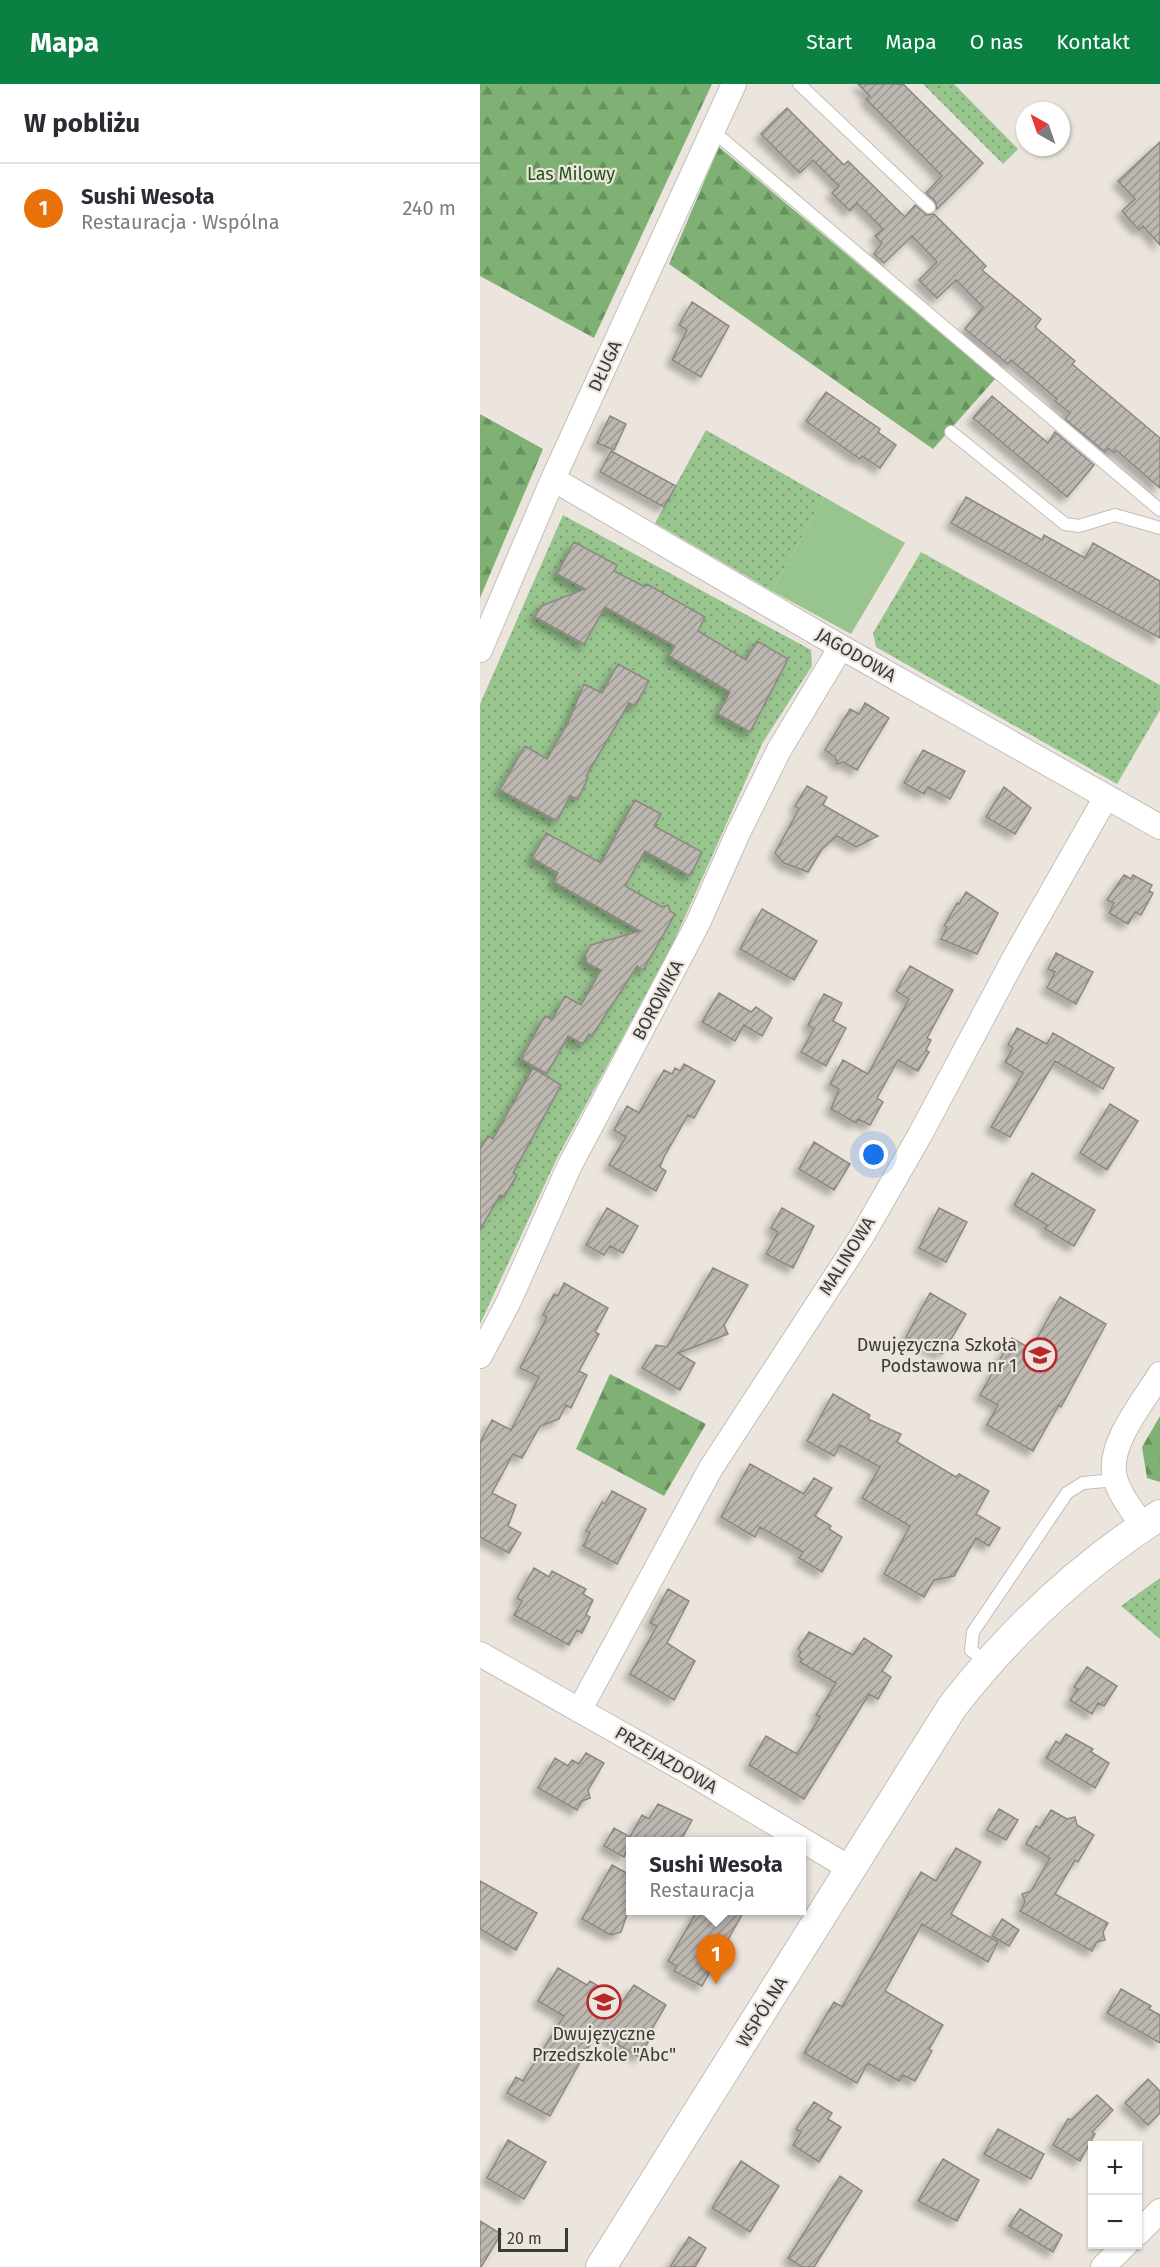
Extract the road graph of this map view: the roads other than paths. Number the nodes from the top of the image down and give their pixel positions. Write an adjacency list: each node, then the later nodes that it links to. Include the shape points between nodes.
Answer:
1 (734, 84): 3 (street, DŁUGA)
2 (798, 84): 4 (lane)
3 (712, 131): 6 (street, DŁUGA); 7 (lane)
4 (929, 207)
5 (951, 432): 8 (lane, via 1065,524 1079,526 1115,515)
6 (553, 479): 9 (street, JAGODOWA); 10 (street, DŁUGA)
7 (1160, 510)
8 (1160, 528)
9 (842, 647): 11 (street, JAGODOWA); 13 (street, BOROWIKA, via 779,750 698,923 569,1167)
10 (480, 650)
11 (1106, 797): 12 (street, JAGODOWA); 19 (street, MALINOWA, via 885,1195 711,1468)
12 (1160, 827)
13 (480, 1356)
14 (1160, 1374): 15 (street, via 1117,1447 1113,1462)
15 (1116, 1480): 16 (street); 18 (lane, via 1083,1483 1067,1493 972,1632 971,1650)
16 (1152, 1520): 18 (street, WSPÓLNA, via 1084,1570)
17 (482, 1659): 19 (street, PRZEJAZDOWA)
18 (987, 1663): 22 (street, WSPÓLNA, via 920,1755)
19 (580, 1709): 20 (street, PRZEJAZDOWA)
20 (797, 1837)
21 (806, 1842): 22 (street, PRZEJAZDOWA)
22 (851, 1869): 26 (street, WSPÓLNA)
23 (1160, 2211): 24 (street)
24 (1142, 2228)
25 (1121, 2249): 27 (street)
26 (601, 2267)
27 (1103, 2267)

